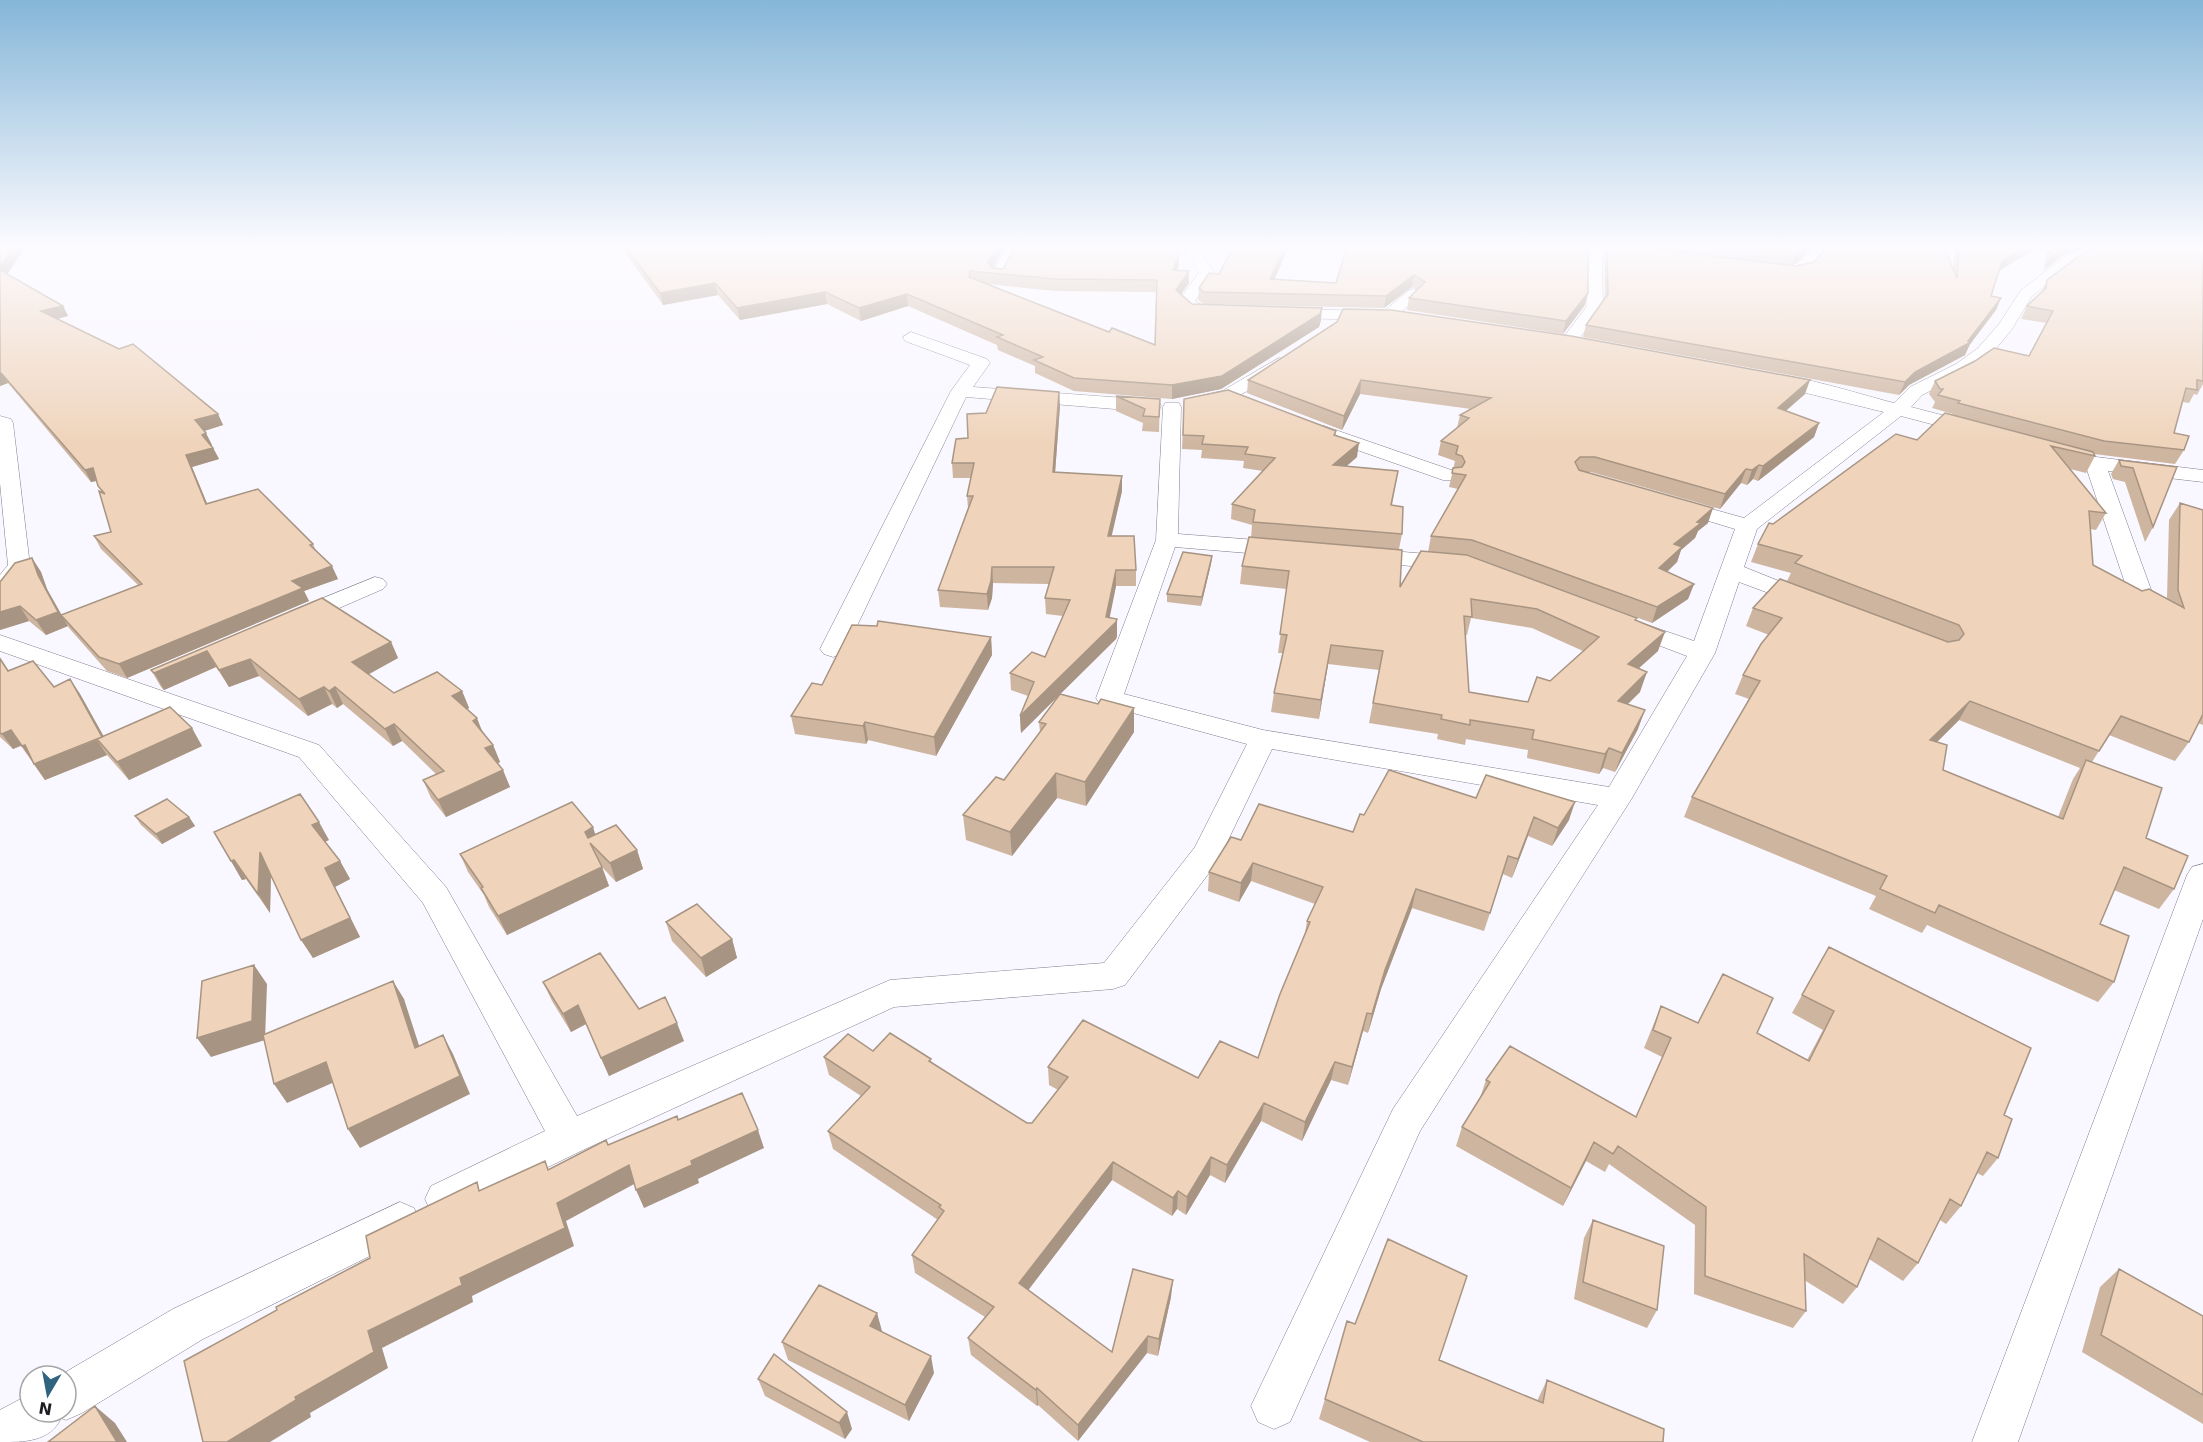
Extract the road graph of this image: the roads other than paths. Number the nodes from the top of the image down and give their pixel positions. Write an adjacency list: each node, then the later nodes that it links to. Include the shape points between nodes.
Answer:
1 (1281, 314): 4 (street, via 1330,322)
2 (1588, 314): 7 (street, via 1563,342)
3 (2013, 314): 14 (street, via 1984,352 1916,391)
4 (1389, 315): 5 (street)
5 (1412, 319)
6 (911, 337): 10 (street, via 981,363)
7 (1592, 347)
8 (1290, 356): 11 (street)
9 (1755, 376): 14 (street)
10 (960, 391): 13 (street); 36 (street)
11 (1228, 395): 12 (street); 13 (street)
12 (1250, 404)
13 (1172, 407): 24 (street)
14 (1899, 409): 17 (street); 23 (street)
15 (0, 422): 30 (street, via 4,423 19,566)
16 (1304, 424): 20 (street)
17 (1986, 433)
18 (2041, 448): 19 (street)
19 (2095, 463): 21 (street); 31 (street)
20 (1450, 476)
21 (2203, 476)
22 (1659, 500): 23 (street)
23 (1747, 526): 28 (street)
24 (1167, 540): 25 (street); 40 (street, via 1109,698)
25 (1306, 551)
26 (1341, 554): 27 (street)
27 (1479, 568)
28 (1730, 570): 32 (street); 37 (street)
29 (375, 584): 34 (street)
30 (0, 590)
31 (2141, 595)
32 (1829, 608)
33 (1613, 619): 37 (street)
34 (279, 625)
35 (0, 642): 39 (street)
36 (833, 649)
37 (1702, 653): 41 (street)
38 (161, 676): 39 (street)
39 (128, 690): 43 (street, via 309,751 435,895)
40 (1263, 739): 41 (street); 43 (street, via 1207,853 1113,976 890,994)
41 (1617, 798): 45 (street, via 1406,1121)
42 (2203, 875): 48 (street)
43 (569, 1138): 44 (street, via 188,1324)
44 (78, 1390)
45 (1274, 1406)
46 (20, 1424): 47 (street)
47 (0, 1436)
48 (1995, 1442)

